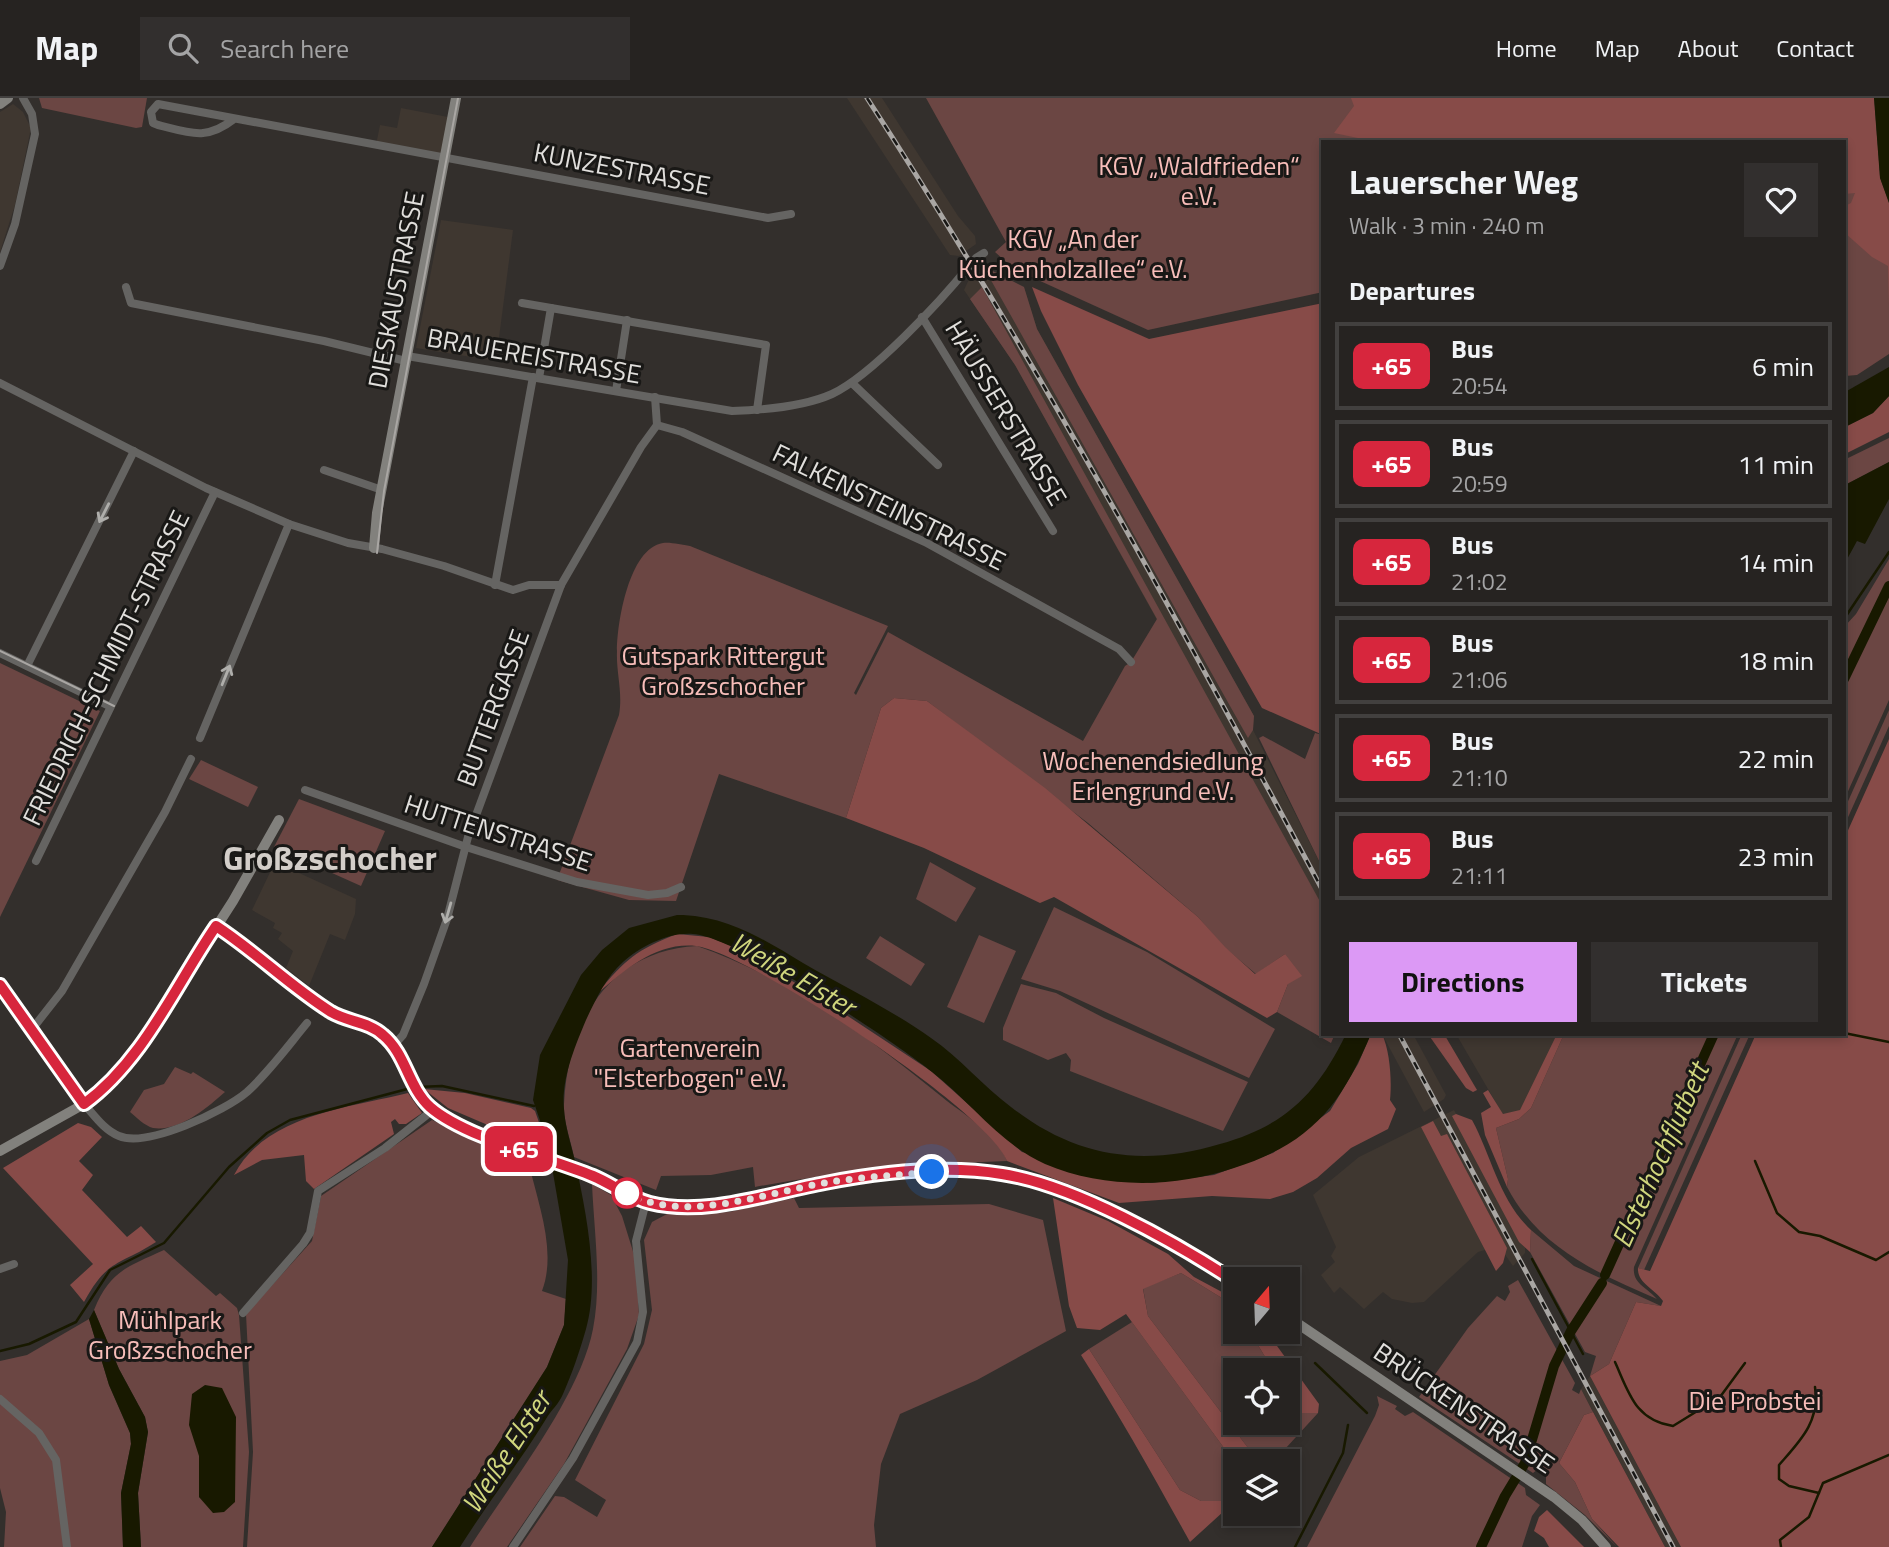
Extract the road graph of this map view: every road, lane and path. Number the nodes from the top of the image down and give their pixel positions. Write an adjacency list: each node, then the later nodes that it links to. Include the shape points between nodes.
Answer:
1 (8, 98): 4 (main road)
2 (23, 98): 8 (street, via 35,134 15,224)
3 (456, 98): 6 (main road, DIESKAUSTRASSE)
4 (0, 104)
5 (234, 119): 5 (street, KUNZESTRASSE, via 217,132 204,134 158,125 151,112 158,104); 6 (street, KUNZESTRASSE)
6 (445, 158): 7 (street, KUNZESTRASSE, via 768,218); 15 (main road, DIESKAUSTRASSE)
7 (791, 214)
8 (0, 266)
9 (969, 266): 13 (street, BRAUEREISTRASSE)
10 (126, 287): 15 (street, BRAUEREISTRASSE, via 131,303)
11 (522, 303): 12 (street)
12 (551, 307): 14 (street); 16 (street)
13 (922, 317): 18 (street, BRAUEREISTRASSE); 29 (street, HÄUSSERSTRASSE)
14 (627, 320): 19 (street); 21 (street, via 766,345)
15 (407, 358): 16 (street, BRAUEREISTRASSE); 26 (main road, DIESKAUSTRASSE)
16 (536, 378): 19 (street, BRAUEREISTRASSE); 31 (street)
17 (0, 383): 23 (street)
18 (852, 383): 21 (street, BRAUEREISTRASSE, via 811,401); 24 (street)
19 (616, 391): 20 (street, BRAUEREISTRASSE)
20 (655, 397): 21 (street, BRAUEREISTRASSE, via 732,411); 22 (street)
21 (757, 410)
22 (657, 425): 32 (street, BUTTERGASSE); 34 (street, FALKENSTEINSTRASSE, via 682,432 925,542 1119,649)
23 (134, 451): 27 (street); 35 (street, one-way to 35)
24 (938, 465)
25 (324, 470): 26 (street)
26 (382, 490): 30 (main road, DIESKAUSTRASSE)
27 (215, 492): 28 (street); 36 (street, FRIEDRICH-SCHMIDT-STRASSE)
28 (289, 524): 30 (street); 37 (street, one-way to 28)
29 (1053, 531)
30 (374, 548): 31 (street)
31 (495, 584): 32 (street, via 513,590)
32 (561, 585): 41 (street, BUTTERGASSE)
33 (0, 653): 35 (street)
34 (1131, 662)
35 (27, 666): 36 (street)
36 (109, 706): 42 (street, FRIEDRICH-SCHMIDT-STRASSE)
37 (200, 738)
38 (191, 759): 47 (street, via 62,991)
39 (305, 790): 41 (street, HUTTENSTRASSE)
40 (279, 820): 44 (main road)
41 (466, 847): 43 (street, HUTTENSTRASSE, via 610,890 648,895 667,894); 48 (street, BUTTERGASSE, one-way to 48, via 424,984)
42 (36, 861)
43 (681, 887)
44 (216, 926): 48 (main road, via 322,1006 377,1030); 49 (main road, via 147,1035 106,1087)
45 (0, 985): 47 (main road)
46 (307, 1023): 49 (street, via 246,1093 180,1129 141,1140 120,1137)
47 (33, 1028): 49 (main road)
48 (393, 1046): 50 (main road)
49 (84, 1104): 51 (main road)
50 (433, 1110): 52 (main road); 56 (street, via 318,1191 310,1233)
51 (0, 1151)
52 (646, 1202): 55 (main road, via 666,1206 727,1203 830,1182 932,1172 1005,1174 1053,1188 1139,1225); 60 (street, via 636,1241 643,1312 636,1342 573,1458)
53 (14, 1264): 54 (street)
54 (0, 1269)
55 (1223, 1274)
56 (243, 1313)
57 (1300, 1325): 61 (main road, BRÜCKENSTRASSE, via 1544,1489)
58 (0, 1399): 59 (street, via 39,1433 56,1460)
59 (67, 1547)
60 (513, 1547)
61 (1606, 1547)

